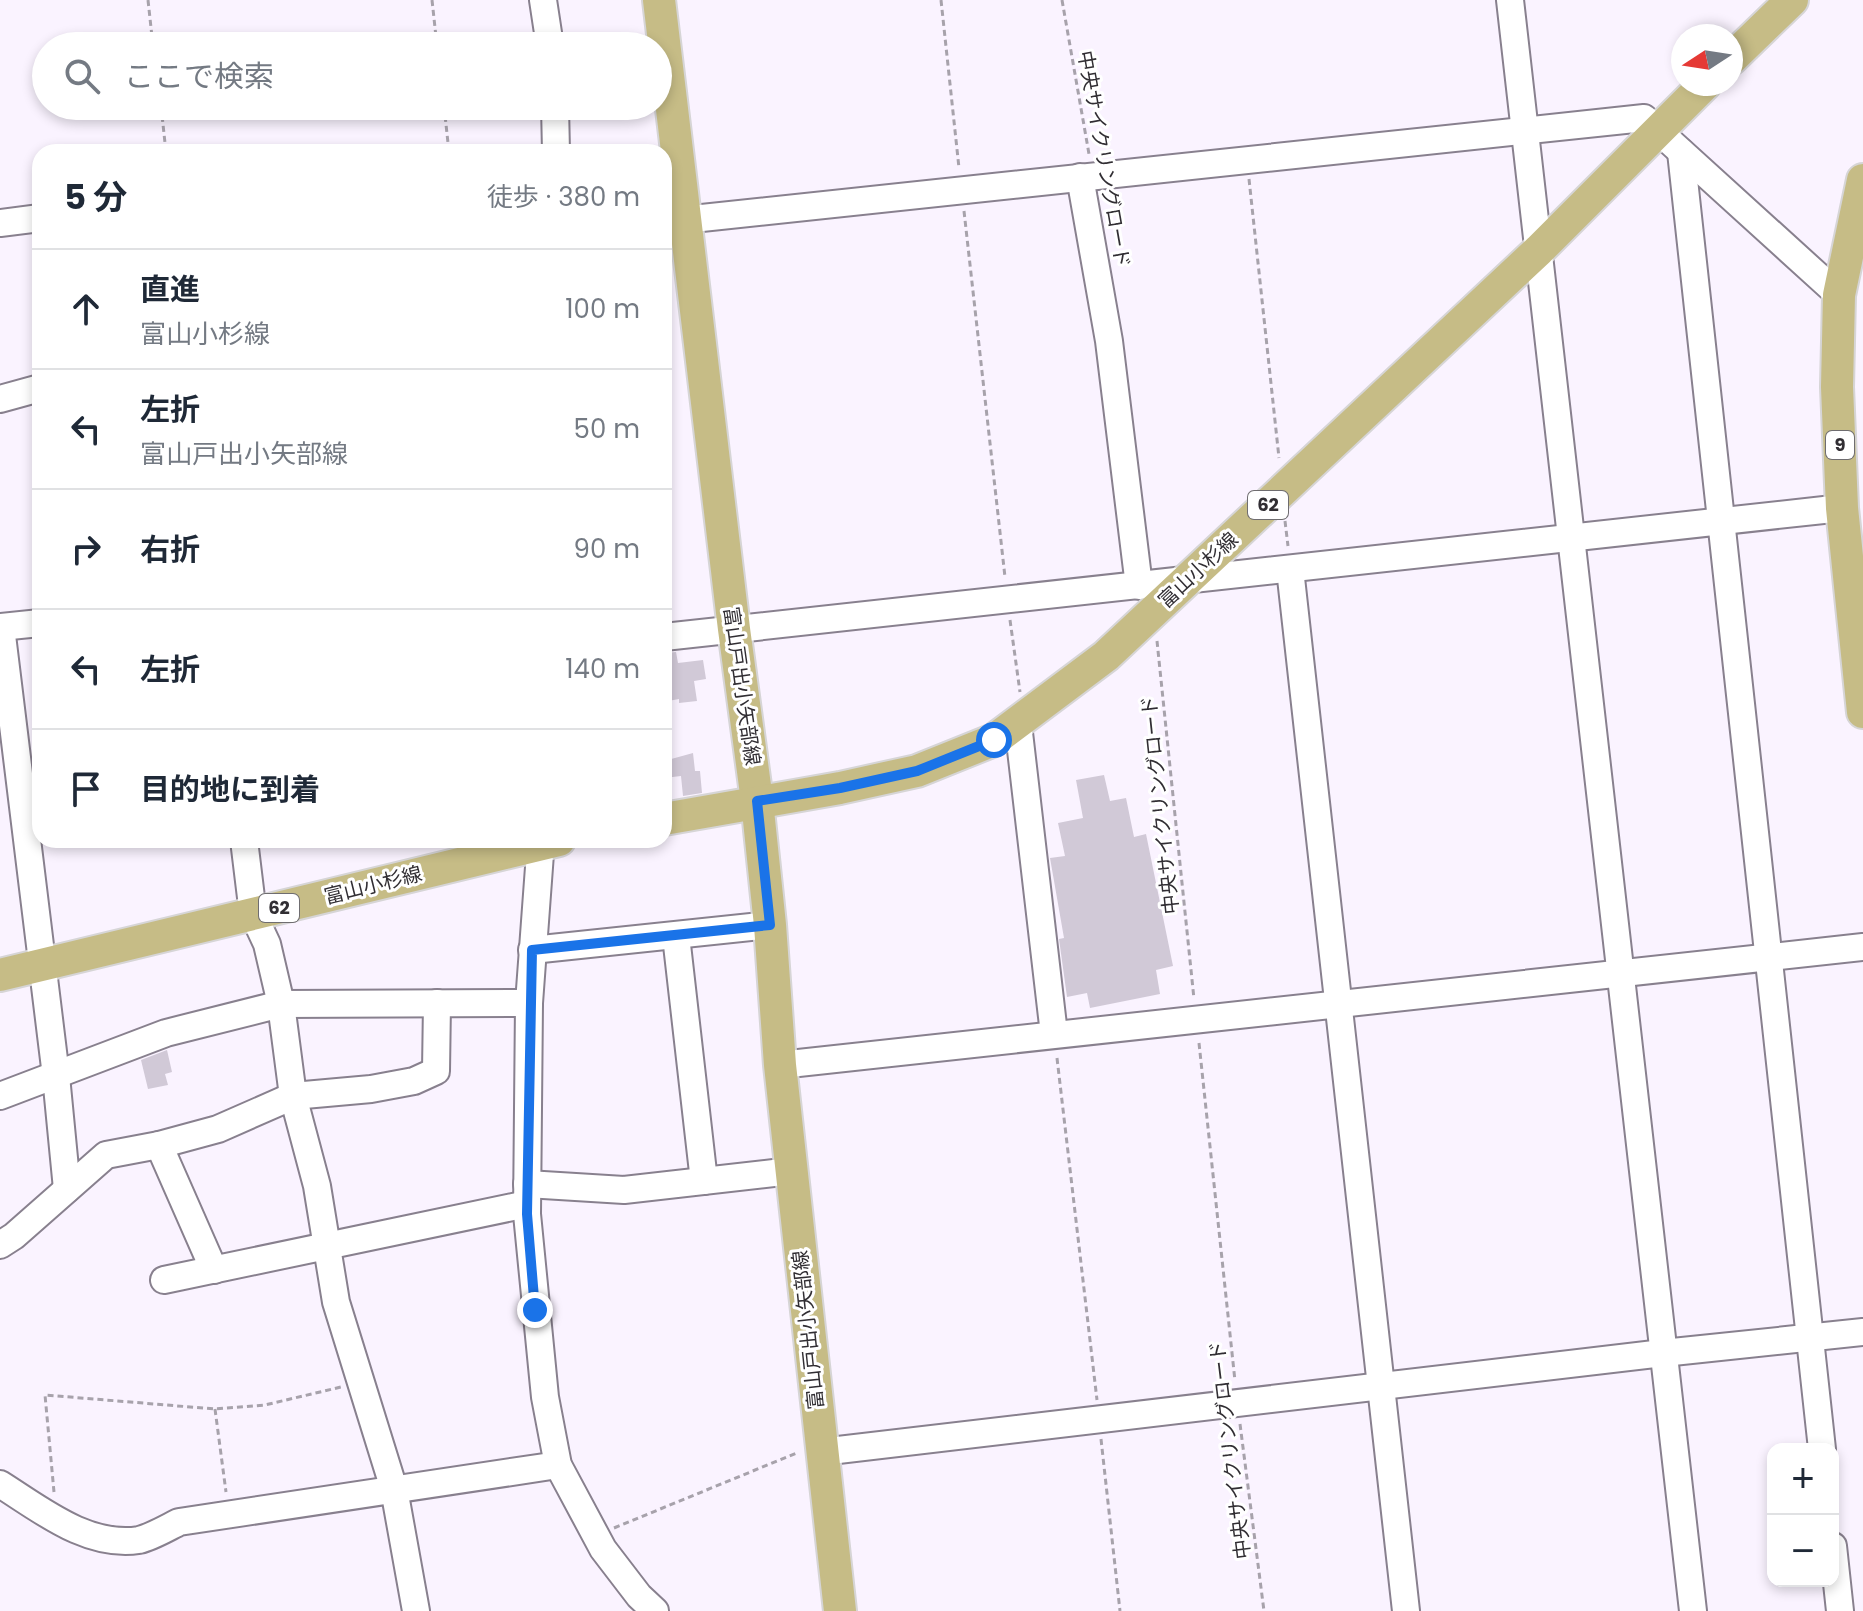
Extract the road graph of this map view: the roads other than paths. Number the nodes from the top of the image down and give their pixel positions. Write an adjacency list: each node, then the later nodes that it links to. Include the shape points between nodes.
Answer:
1 (543, 0): 5 (street)
2 (659, 0): 6 (main road, 富山戸出小矢部線)
3 (1510, 0): 11 (street)
4 (1792, 0): 7 (main road)
5 (548, 32)
6 (661, 32)
7 (1743, 47)
8 (1692, 96): 12 (main road, 富山小杉線 / 62)
9 (555, 120): 13 (street)
10 (667, 120): 14 (main road, 富山戸出小矢部線)
11 (1525, 129): 12 (street, via 1644,118); 16 (street); 22 (street)
12 (1656, 131): 15 (street); 22 (main road, 富山小杉線 / 62)
13 (556, 144)
14 (669, 144)
15 (1681, 152): 23 (street); 27 (street)
16 (1087, 177): 20 (street); 31 (street)
17 (1863, 180): 23 (main road, 9)
18 (672, 192): 20 (main road, 富山戸出小矢部線)
19 (32, 219): 21 (street)
20 (674, 221): 34 (main road, 富山戸出小矢部線)
21 (0, 223)
22 (1539, 250): 28 (street); 30 (main road, 富山小杉線 / 62)
23 (1839, 295): 26 (main road, 9)
24 (32, 390): 25 (street)
25 (0, 399)
26 (1842, 508): 27 (street); 36 (main road, 9)
27 (1721, 522): 28 (street); 49 (street)
28 (1572, 538): 29 (street); 51 (street)
29 (1290, 569): 30 (street); 56 (street)
30 (1186, 581): 31 (main road, 富山小杉線 / 62)
31 (1146, 599): 34 (street, via 1007,600); 37 (main road, 富山小杉線 / 62, via 1106,656)
32 (32, 624): 33 (street)
33 (0, 627): 38 (street)
34 (734, 629): 35 (street); 39 (main road, 富山戸出小矢部線)
35 (672, 636)
36 (1863, 712)
37 (1021, 722): 39 (main road, 富山小杉線 / 62, via 994,740 917,771); 57 (street)
38 (11, 796): 50 (street)
39 (757, 801): 40 (main road, 富山小杉線 / 62); 45 (main road, 富山戸出小矢部線)
40 (672, 817)
41 (245, 848): 44 (street)
42 (519, 848): 44 (main road, 富山小杉線 / 62)
43 (546, 848): 48 (street)
44 (253, 914): 50 (main road, 富山小杉線 / 62); 55 (street, via 267,944)
45 (770, 925): 46 (street); 58 (main road, 富山戸出小矢部線)
46 (676, 936): 48 (street); 64 (street)
47 (1863, 947): 49 (street)
48 (532, 950): 54 (street)
49 (1769, 957): 51 (street); 72 (street)
50 (41, 965): 52 (main road, 富山小杉線 / 62); 59 (street)
51 (1621, 973): 56 (street); 73 (street)
52 (0, 975)
53 (437, 1003): 54 (street); 55 (street); 61 (street, via 436,1071 371,1089)
54 (529, 1003): 66 (street)
55 (281, 1004): 59 (street, via 166,1033); 61 (street)
56 (1339, 1004): 57 (street); 74 (street)
57 (1054, 1034): 58 (street)
58 (780, 1065): 63 (main road, 富山戸出小矢部線)
59 (56, 1076): 60 (street); 65 (street)
60 (0, 1096)
61 (293, 1096): 62 (street, via 218,1129); 68 (street)
62 (159, 1145): 65 (street, via 106,1155); 69 (street)
63 (791, 1171): 64 (street); 76 (main road, 富山戸出小矢部線)
64 (704, 1181): 66 (street)
65 (67, 1189): 67 (street)
66 (527, 1201): 68 (street); 77 (street, via 544,1382)
67 (0, 1245)
68 (327, 1248): 69 (street); 79 (street, via 336,1302)
69 (214, 1270): 70 (street)
70 (164, 1280)
71 (1863, 1332): 72 (street)
72 (1810, 1338): 73 (street); 75 (street)
73 (1663, 1353): 74 (street); 85 (street)
74 (1382, 1386): 76 (street); 84 (street)
75 (1821, 1443)
76 (821, 1448): 83 (main road, 富山戸出小矢部線)
77 (558, 1465): 79 (street); 82 (street, via 595,1536)
78 (0, 1484): 79 (street, via 57,1520 104,1539 139,1540 179,1522)
79 (394, 1489): 81 (street)
80 (1837, 1587): 86 (street)
81 (416, 1611)
82 (655, 1611)
83 (840, 1611)
84 (1406, 1611)
85 (1693, 1611)
86 (1840, 1611)

